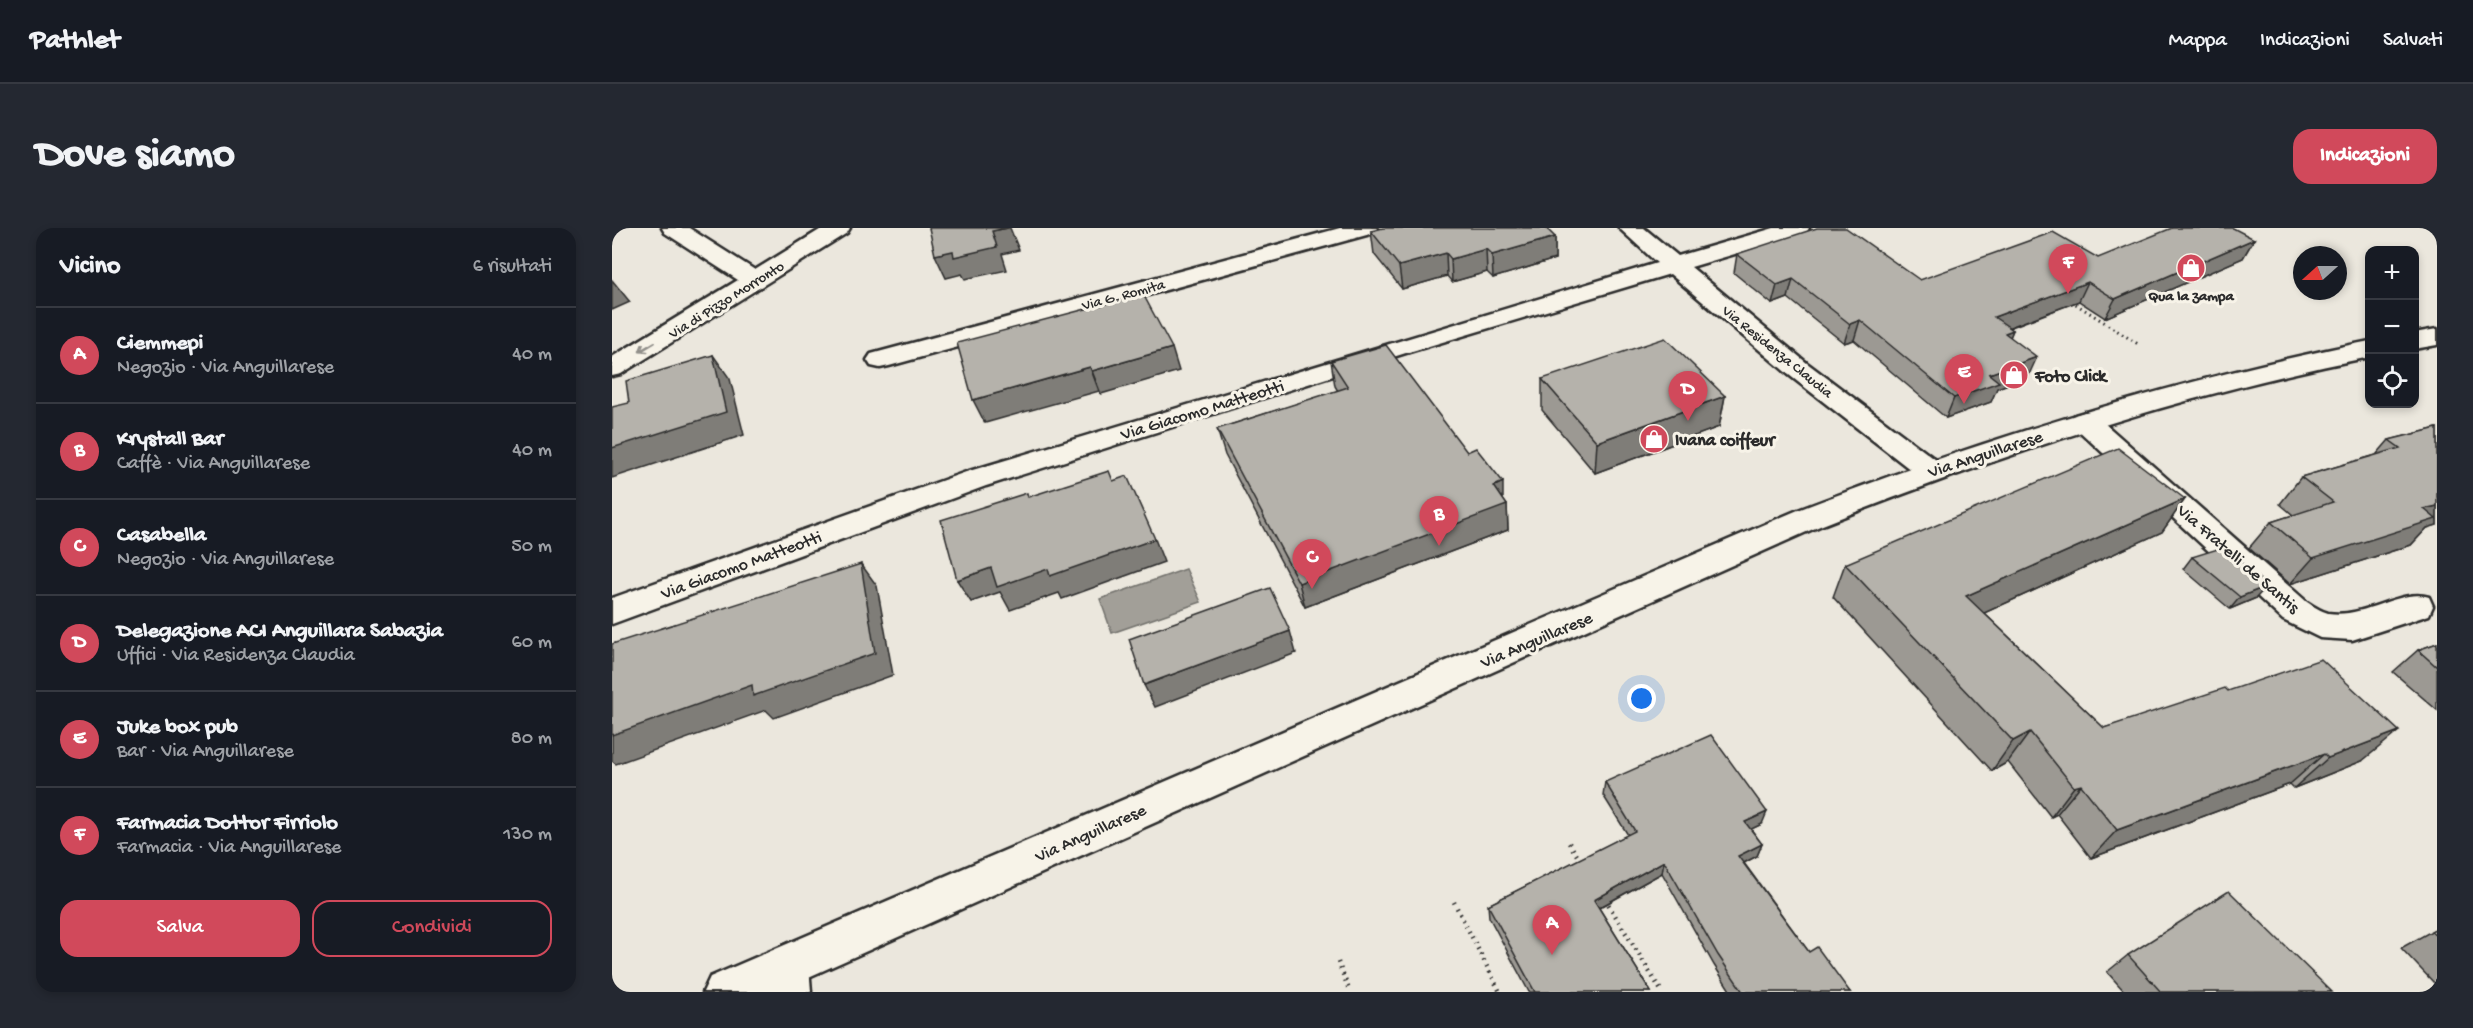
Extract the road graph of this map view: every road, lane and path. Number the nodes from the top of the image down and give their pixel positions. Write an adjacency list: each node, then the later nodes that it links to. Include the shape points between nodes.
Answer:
1 (673, 228): 7 (street)
2 (839, 228): 7 (street, Via di Pizzo Morronto)
3 (1366, 228): 13 (street, Via G. Romita)
4 (1630, 228): 6 (street, Via Residenza Claudia)
5 (1798, 228): 6 (street, Via Giacomo Matteotti)
6 (1674, 265): 16 (street, Via Residenza Claudia, via 1798,369); 18 (street, Via Giacomo Matteotti, via 976,479)
7 (756, 281): 14 (street, Via di Pizzo Morronto, one-way to 14)
8 (2076, 298): 11 (path, via 2071,301)
9 (2437, 337): 10 (street)
10 (2419, 340)
11 (2138, 344)
12 (2365, 350): 15 (street, Via Anguillarese, via 2191,390)
13 (880, 360)
14 (612, 368)
15 (2085, 421): 16 (street, Via Anguillarese); 17 (street, Via Fratelli de Santis, via 2295,611 2320,625 2352,627)
16 (1930, 470): 24 (street, Via Anguillarese, via 1809,518)
17 (2417, 606)
18 (612, 611)
19 (1569, 843): 20 (path)
20 (1588, 873)
21 (1600, 892): 28 (path)
22 (1454, 902): 27 (path)
23 (1338, 962): 26 (path)
24 (788, 979): 25 (street, Via Anguillarese)
25 (725, 992)
26 (1350, 992)
27 (1500, 992)
28 (1662, 992)

